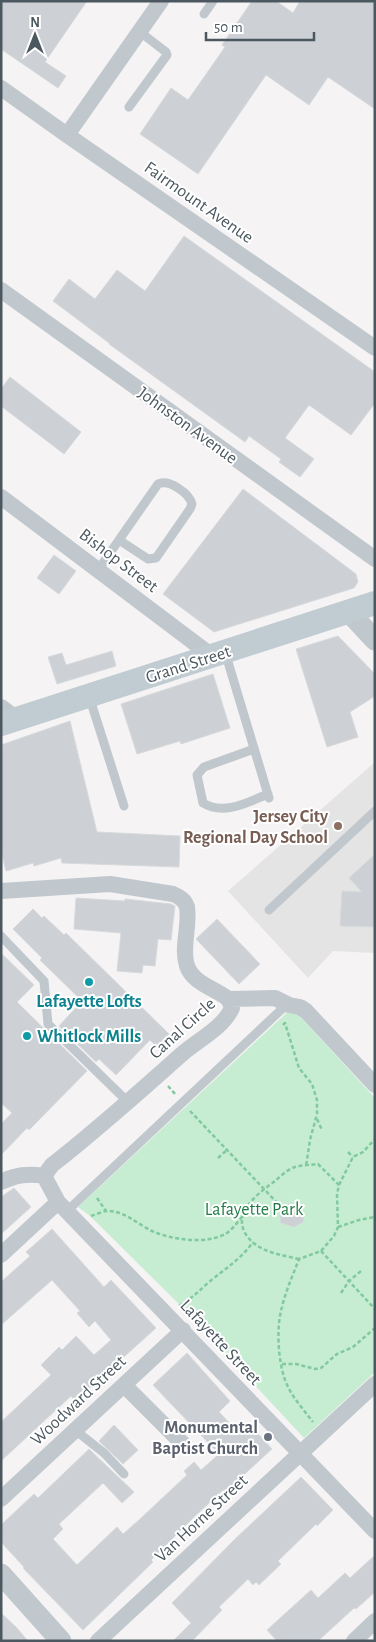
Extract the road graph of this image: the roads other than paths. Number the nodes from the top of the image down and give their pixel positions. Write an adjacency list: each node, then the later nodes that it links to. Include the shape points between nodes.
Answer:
1 (161, 1): 4 (street)
2 (213, 1): 3 (lane)
3 (204, 14)
4 (140, 32): 6 (lane, via 167,55); 7 (street)
5 (1, 88): 7 (street, Fairmount Avenue)
6 (129, 107)
7 (67, 135): 9 (street, Fairmount Avenue)
8 (1, 290): 12 (street, Johnston Avenue)
9 (375, 348)
10 (1, 497): 13 (street, Bishop Street)
11 (119, 540): 11 (lane, via 158,484 165,482 189,497 190,508 156,558 148,559); 13 (lane)
12 (375, 559)
13 (98, 570): 17 (street, Bishop Street)
14 (375, 603): 15 (main road, Grand Street)
15 (348, 612): 16 (street); 17 (main road, Grand Street)
16 (375, 640)
17 (218, 654): 18 (main road, Grand Street); 20 (lane)
18 (89, 696): 19 (main road, Grand Street); 21 (lane)
19 (6, 717)
20 (254, 749): 20 (lane, via 269,796 228,809 203,803 197,776 199,771)
21 (124, 806)
22 (375, 811): 24 (lane)
23 (1, 891): 26 (street, Canal Circle, via 110,884 174,894 187,906 184,946 188,967 194,976)
24 (269, 910)
25 (1, 936): 29 (lane, via 44,981 48,1024)
26 (228, 999): 27 (street, via 275,998); 29 (street, Canal Circle, via 232,1008 228,1017)
27 (289, 1005): 28 (street, via 306,1011); 32 (lane)
28 (375, 1085)
29 (128, 1102): 30 (street, Canal Circle, via 52,1165)
30 (44, 1176): 31 (street, via 14,1175); 32 (street, Lafayette Street)
31 (1, 1182)
32 (62, 1206): 33 (street); 34 (street, Lafayette Street)
33 (1, 1255)
34 (183, 1330): 36 (street, Woodward Street); 39 (street, Lafayette Street)
35 (375, 1384): 39 (street, Van Horne Street)
36 (124, 1385): 37 (street, Woodward Street); 38 (street)
37 (75, 1430): 40 (lane); 41 (street, Woodward Street)
38 (183, 1444)
39 (299, 1454): 42 (street, Lafayette Street); 46 (street, Van Horne Street)
40 (124, 1474)
41 (1, 1499)
42 (375, 1531)
43 (1, 1574): 45 (street)
44 (375, 1621): 47 (street)
45 (61, 1641)
46 (98, 1641)
47 (354, 1641)

